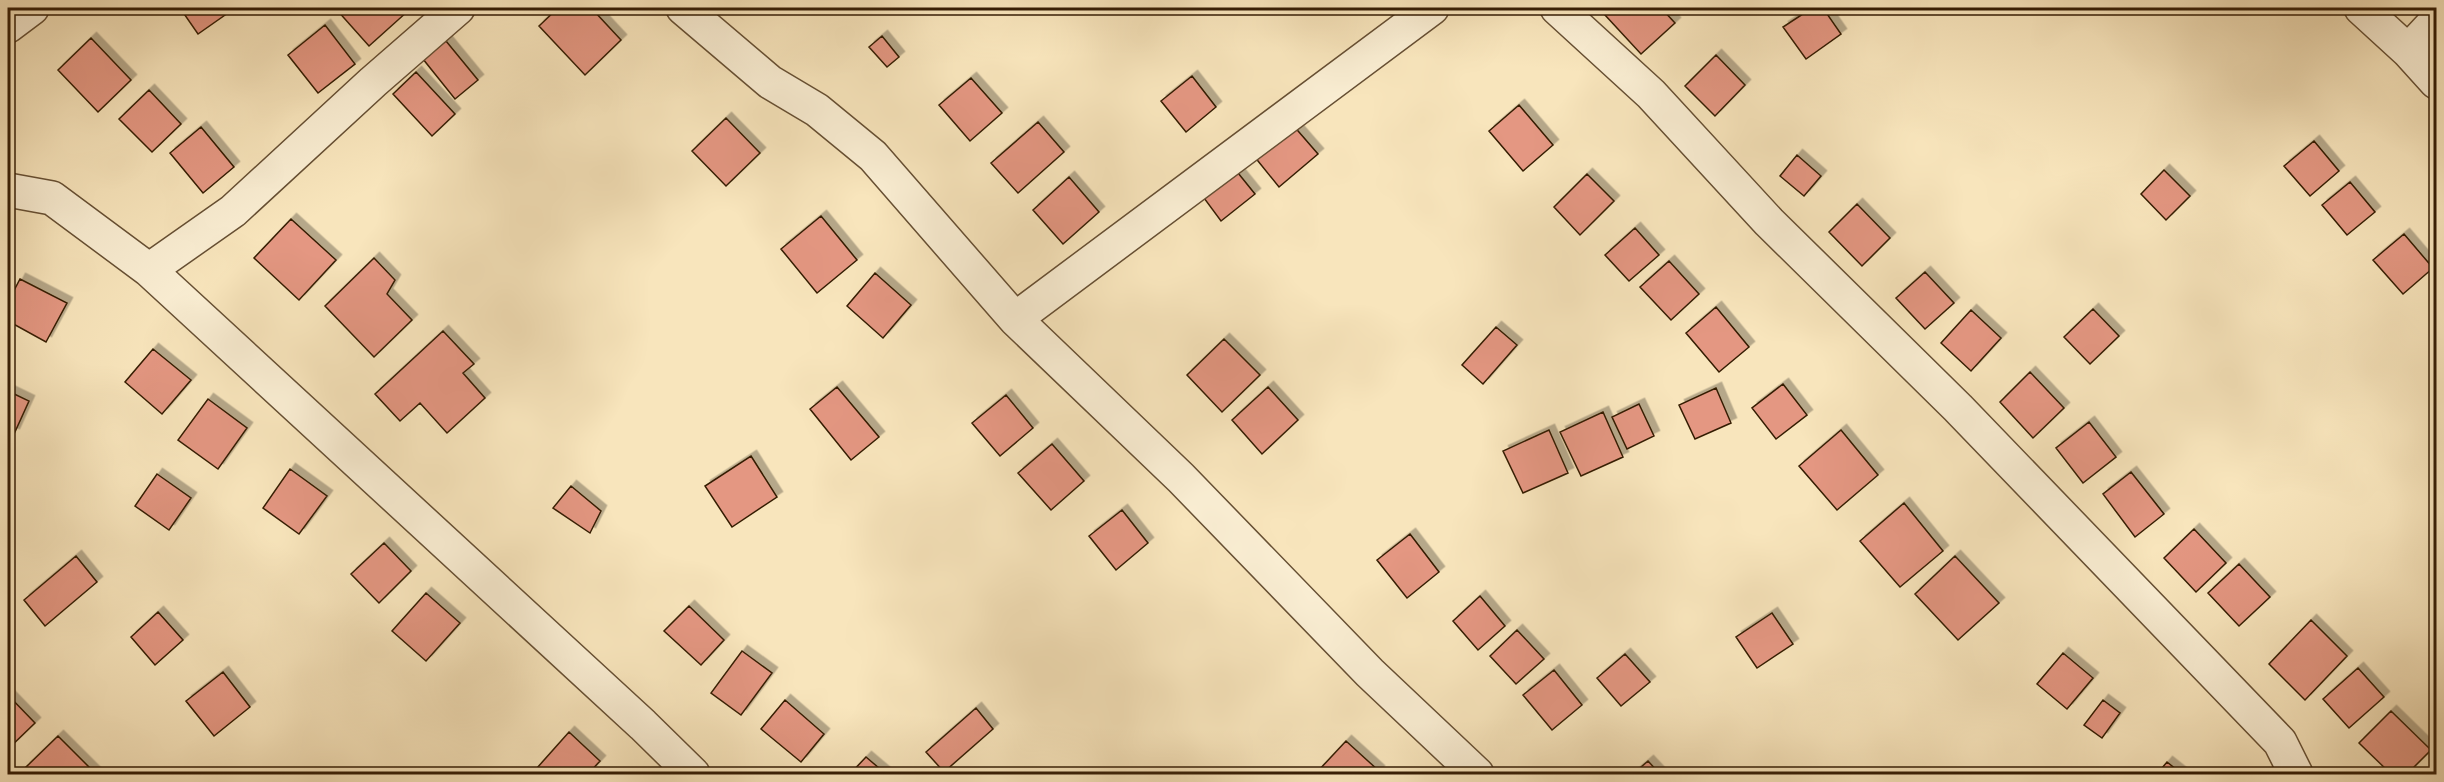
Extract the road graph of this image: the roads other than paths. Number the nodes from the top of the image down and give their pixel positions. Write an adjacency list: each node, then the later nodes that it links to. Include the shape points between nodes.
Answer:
1 (33, 8): 8 (street)
2 (458, 8): 12 (street, via 233,212)
3 (682, 8): 13 (street, via 770,82 817,110 873,156)
4 (1432, 8): 13 (street)
5 (1557, 8): 16 (street, via 1651,94 1769,222 1958,408 2280,742)
6 (2361, 8): 9 (street)
7 (2436, 21): 9 (street)
8 (8, 26)
9 (2408, 51): 10 (street)
10 (2436, 82)
11 (8, 190): 12 (street, via 52,198)
12 (149, 270): 14 (street)
13 (1015, 319): 15 (street, via 1181,478 1370,673)
14 (693, 774)
15 (1477, 774)
16 (2296, 774)

